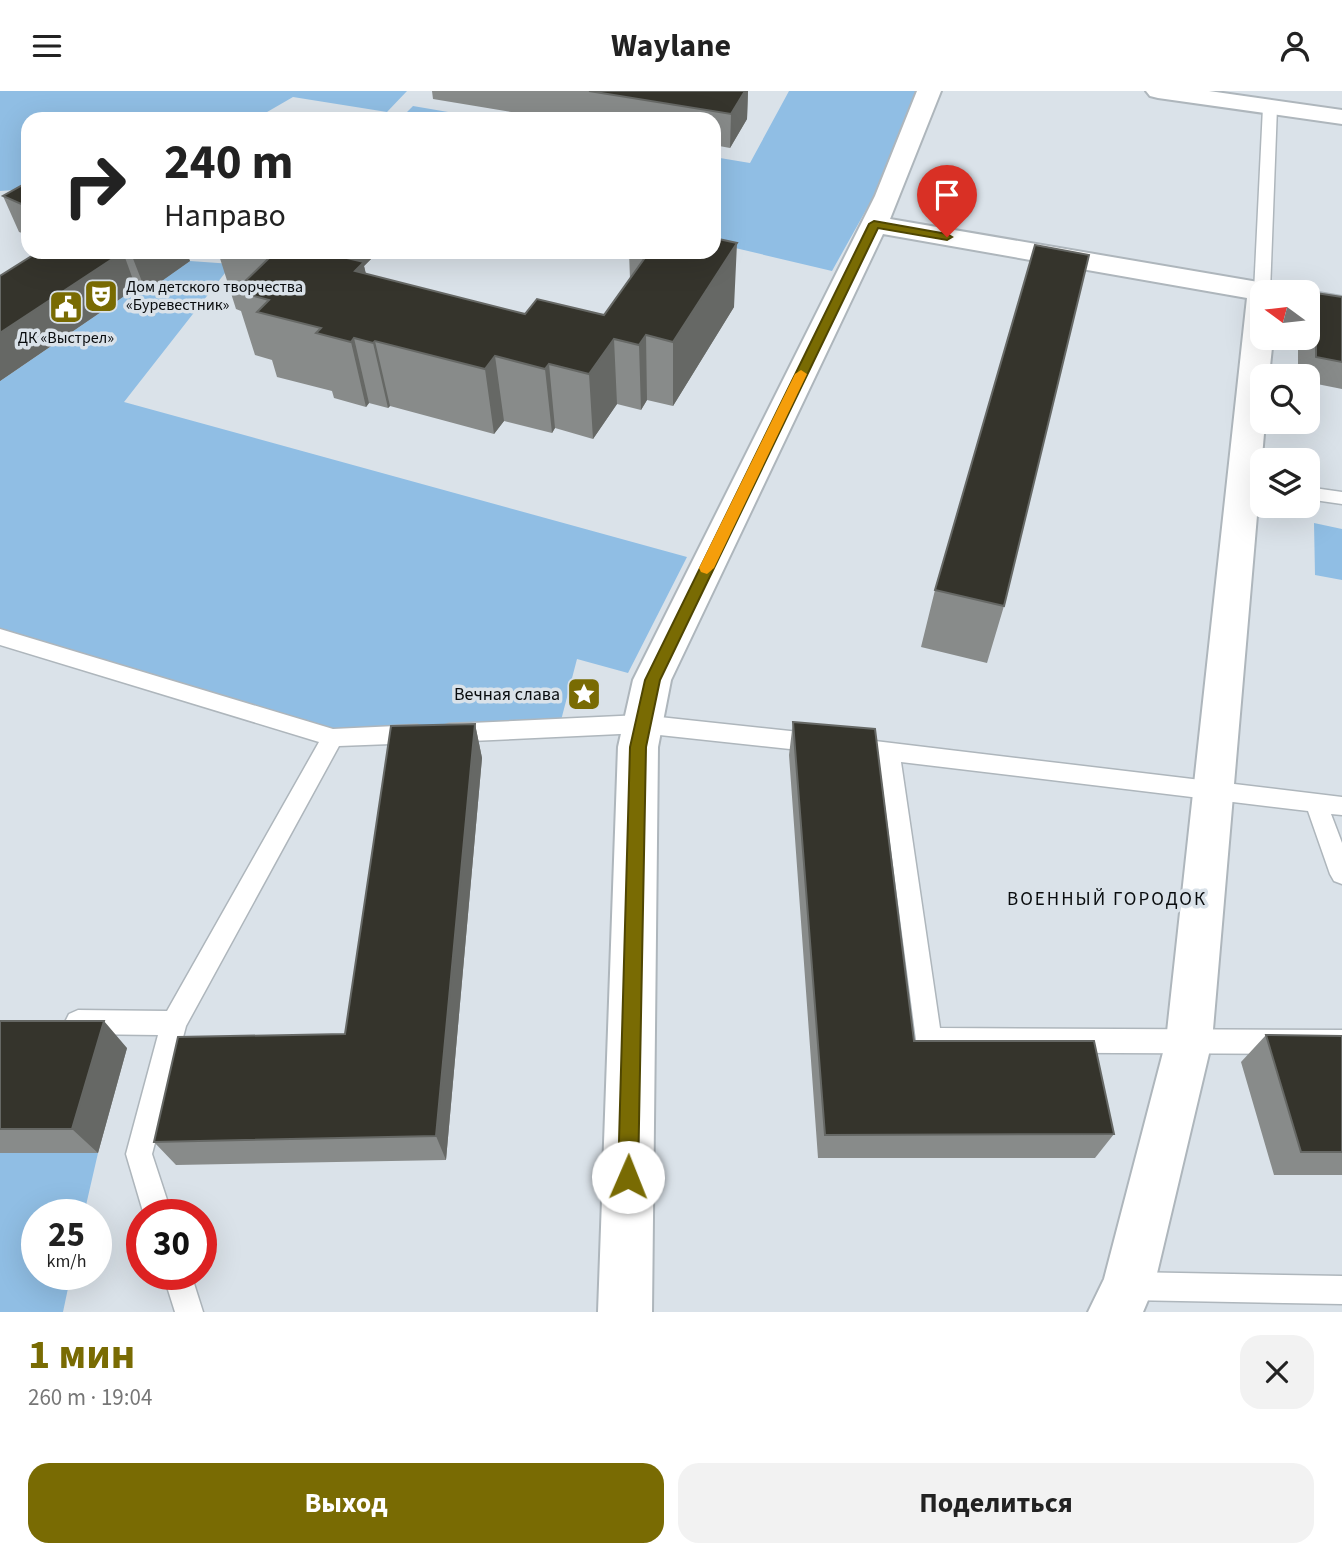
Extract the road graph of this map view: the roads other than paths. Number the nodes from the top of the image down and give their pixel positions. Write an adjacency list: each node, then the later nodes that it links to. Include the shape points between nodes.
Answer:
1 (929, 91): 5 (street)
2 (1158, 91): 3 (street)
3 (1271, 99): 4 (street); 6 (lane)
4 (1342, 117)
5 (874, 224): 7 (street); 16 (street, via 652,680)
6 (1263, 280)
7 (1250, 290)
8 (1320, 302): 9 (street)
9 (1342, 306)
10 (1259, 350): 11 (street)
11 (1255, 448)
12 (1320, 495): 13 (lane)
13 (1342, 498)
14 (1250, 508): 19 (street)
15 (0, 637): 17 (lane)
16 (641, 724): 17 (lane); 18 (lane); 32 (street)
17 (333, 738): 24 (lane)
18 (889, 751): 19 (lane); 25 (lane, via 929,1040)
19 (1214, 790): 20 (lane); 25 (street)
20 (1316, 803): 21 (lane); 22 (lane)
21 (1342, 806)
22 (1342, 874)
23 (53, 1022): 24 (lane)
24 (174, 1023): 27 (lane, via 139,1154)
25 (1189, 1041): 26 (lane); 30 (street)
26 (1342, 1042)
27 (153, 1199)
28 (182, 1290): 31 (lane)
29 (1342, 1290): 30 (lane)
30 (1121, 1299)
31 (189, 1312)
32 (625, 1312)

